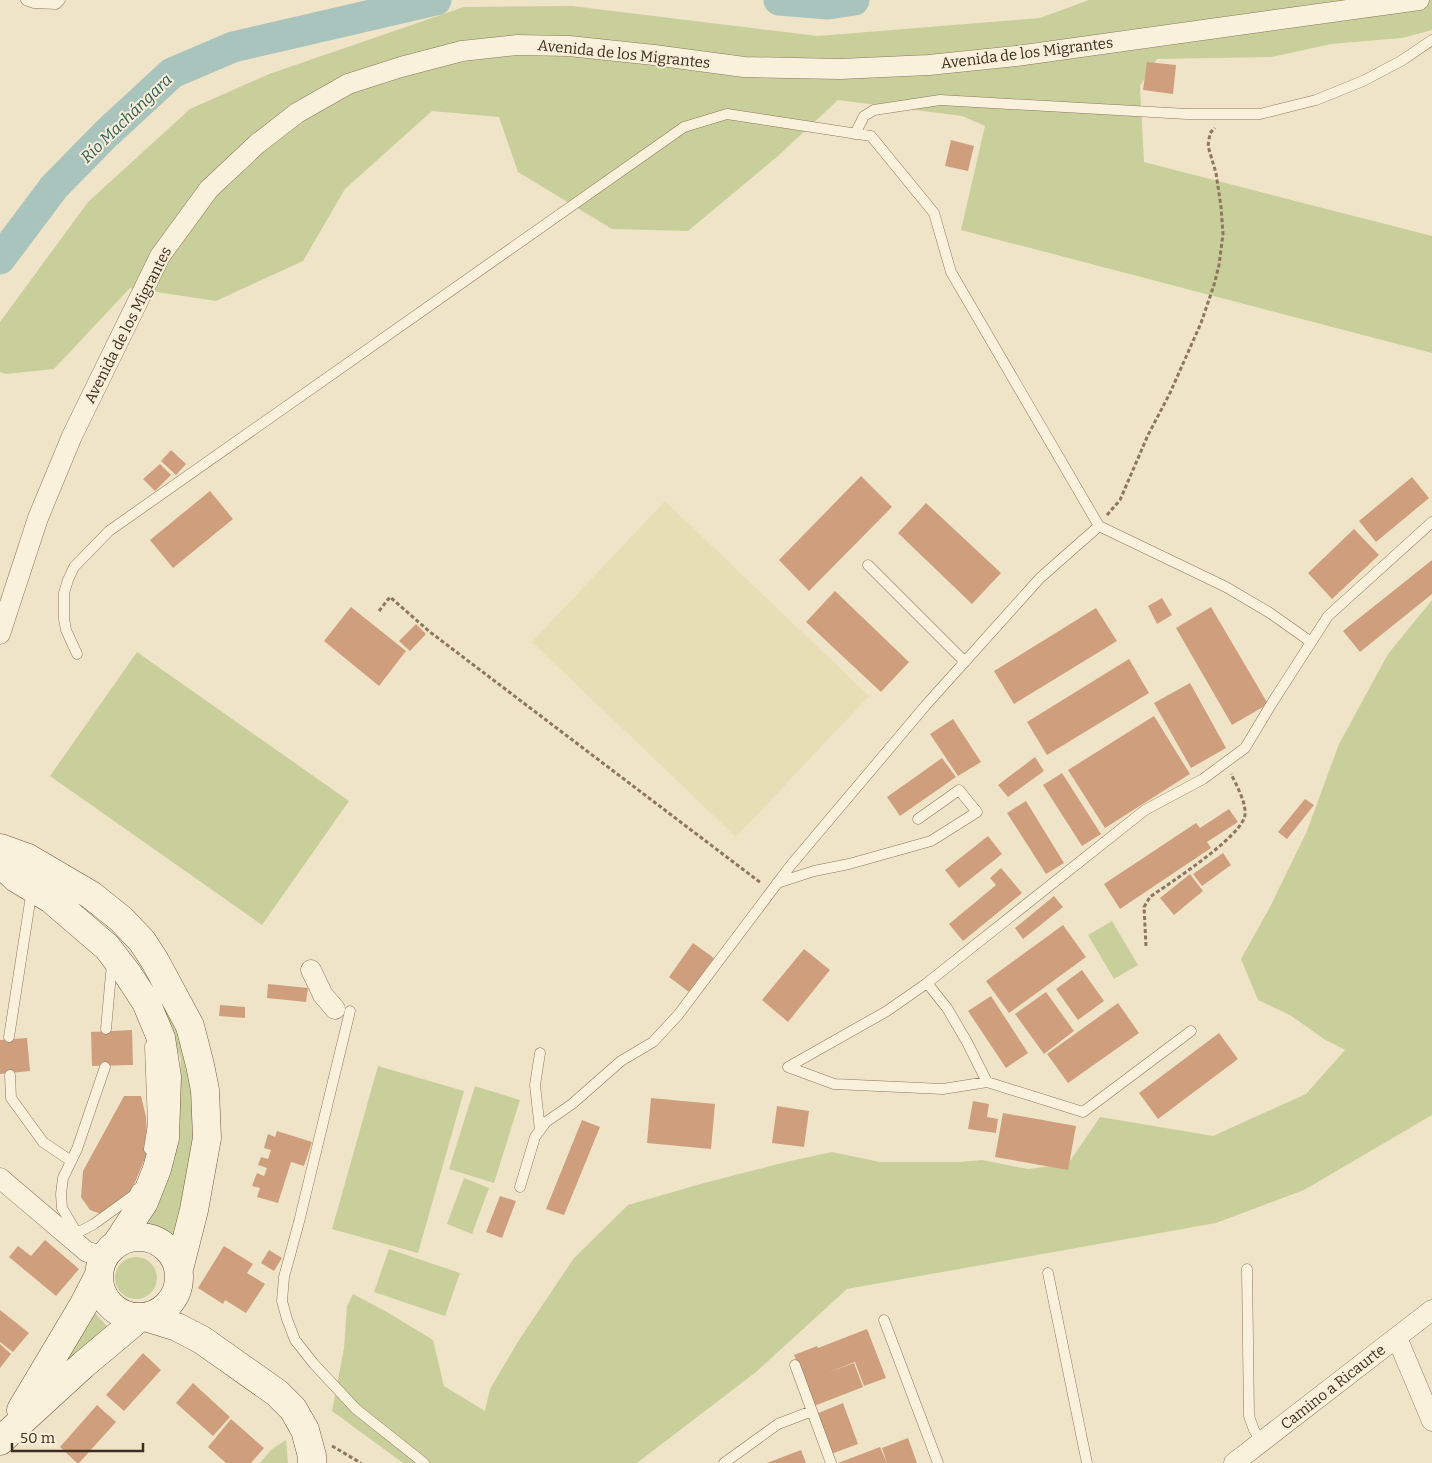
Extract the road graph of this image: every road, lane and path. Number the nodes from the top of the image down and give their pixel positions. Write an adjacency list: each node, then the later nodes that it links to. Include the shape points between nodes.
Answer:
1 (26, 0): 2 (lane, via 56,4)
2 (60, 0)
3 (1419, 0): 11 (street, Avenida de los Migrantes, via 930,65 840,69 744,67 569,46 517,45 462,51 400,66 348,84 297,113 257,144 209,189 160,256 72,436 38,518)
4 (1432, 40): 5 (lane, via 1363,81 1316,100 1260,114)
5 (1227, 114): 6 (lane, via 940,100 874,110 864,116); 8 (path, via 1210,133 1208,146 1222,207 1223,234 1219,265 1206,309 1120,500)
6 (855, 134): 8 (lane, via 871,136 934,213 951,272); 13 (lane, via 727,114 684,127 109,530 74,567 66,586 64,619)
7 (1432, 522): 12 (lane, via 1328,616)
8 (1099, 526): 12 (lane, via 1226,587); 14 (lane, via 1040,578)
9 (868, 565): 14 (lane)
10 (379, 611): 19 (path, via 390,597 430,632)
11 (0, 634)
12 (1311, 642): 15 (lane, via 1245,748)
13 (76, 654)
14 (965, 662): 19 (lane)
15 (1224, 764): 21 (path, via 1240,792 1246,815 1240,827 1213,852 1150,897 1144,907); 24 (lane, via 1146,810)
16 (918, 819): 19 (lane, via 960,790 977,812 931,841 814,871)
17 (0, 848): 45 (main road, via 28,858 68,881 121,919 155,961 190,1026 205,1090 207,1138)
18 (0, 863): 20 (main road)
19 (774, 887): 35 (lane, via 654,1042 622,1061)
20 (33, 888): 22 (main road, via 107,946); 30 (lane)
21 (1146, 946)
22 (112, 963): 25 (lane); 27 (lane); 42 (main road, via 128,972 146,1002 161,1038 167,1078 164,1138 157,1168 144,1202)
23 (311, 970): 26 (street, via 323,995)
24 (927, 984): 34 (lane, via 968,1042); 34 (lane, via 887,1011 788,1067 834,1084 943,1089)
25 (131, 998)
26 (342, 1010): 57 (lane, via 299,1222 284,1277 282,1301 294,1340 314,1364 356,1409)
27 (106, 1029)
28 (1191, 1031): 34 (lane, via 1083,1112)
29 (146, 1035): 37 (lane, via 150,1043 153,1124)
30 (10, 1037)
31 (540, 1053): 35 (lane, via 535,1085)
32 (105, 1067): 36 (lane)
33 (10, 1076): 36 (lane, via 11,1098 43,1142)
34 (987, 1082)
35 (540, 1130): 40 (lane)
36 (71, 1161): 41 (lane, via 63,1178 61,1194 62,1208)
37 (147, 1161)
38 (0, 1178): 41 (street)
39 (142, 1178): 41 (lane, via 134,1196)
40 (520, 1187)
41 (74, 1236): 42 (street, via 87,1252)
42 (107, 1258): 45 (main road, via 129,1238 155,1239 175,1256); 47 (main road, via 100,1285 104,1296 121,1313); 54 (main road, via 83,1306)
43 (1247, 1269): 55 (lane, via 1250,1416)
44 (1048, 1273): 61 (lane)
45 (179, 1275): 47 (main road, via 177,1291 167,1307 159,1313); 50 (main road, via 182,1301)
46 (1432, 1310): 49 (street, Camino a Ricaurte)
47 (142, 1317): 50 (main road, via 177,1327); 54 (main road)
48 (884, 1320): 60 (lane)
49 (1397, 1338): 53 (street); 55 (street, Camino a Ricaurte)
50 (202, 1340): 56 (main road, via 293,1409 305,1430)
51 (795, 1365): 52 (lane)
52 (812, 1411): 58 (lane, via 778,1424); 59 (lane)
53 (1432, 1420)
54 (3, 1437)
55 (1262, 1442): 62 (street, Camino a Ricaurte)
56 (312, 1463)
57 (424, 1463)
58 (724, 1463)
59 (831, 1463)
60 (938, 1463)
61 (1087, 1463)
62 (1234, 1463)

